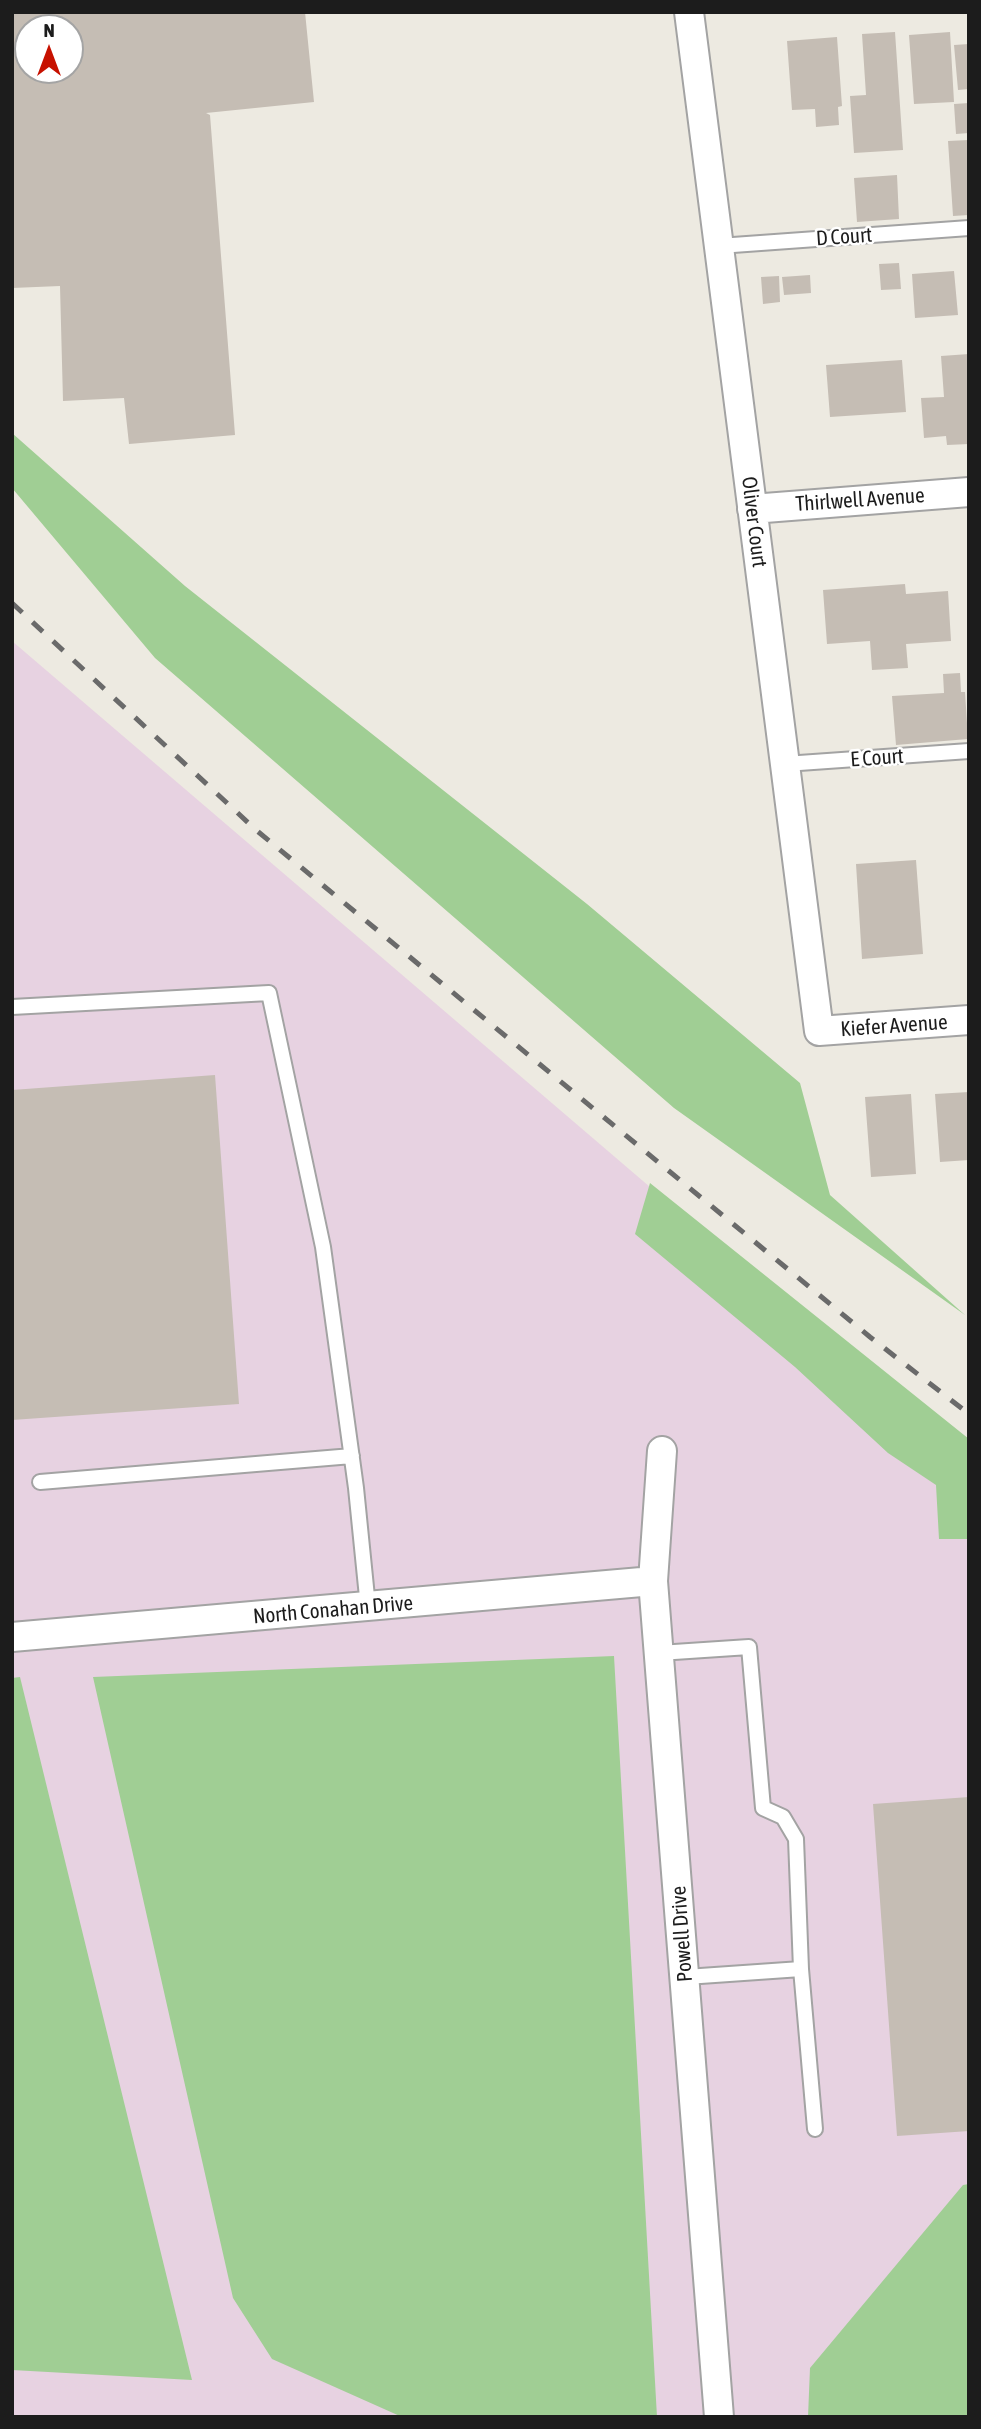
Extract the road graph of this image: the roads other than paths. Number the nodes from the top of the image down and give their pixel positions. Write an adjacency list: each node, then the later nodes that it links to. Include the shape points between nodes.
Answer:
1 (689, 12): 3 (street, Oliver Court)
2 (969, 228): 3 (lane, D Court)
3 (719, 246): 5 (street, Oliver Court)
4 (969, 492): 5 (street, Thirlwell Avenue)
5 (752, 509): 7 (street, Oliver Court)
6 (969, 751): 7 (lane, E Court)
7 (785, 764): 10 (street, Oliver Court)
8 (12, 1007): 12 (lane, via 269,992 323,1247)
9 (969, 1020): 10 (street, Kiefer Avenue)
10 (819, 1031)
11 (662, 1451): 14 (street, Powell Drive)
12 (352, 1456): 13 (lane); 15 (lane)
13 (40, 1482)
14 (653, 1581): 15 (street, North Conahan Drive); 17 (street, Powell Drive)
15 (368, 1607): 16 (street, North Conahan Drive)
16 (12, 1637)
17 (659, 1653): 18 (lane, via 749,1647 763,1808 783,1817 796,1839); 19 (street, Powell Drive)
18 (801, 1969): 19 (lane); 20 (lane)
19 (685, 1977): 21 (street, Powell Drive)
20 (815, 2129)
21 (719, 2417)

